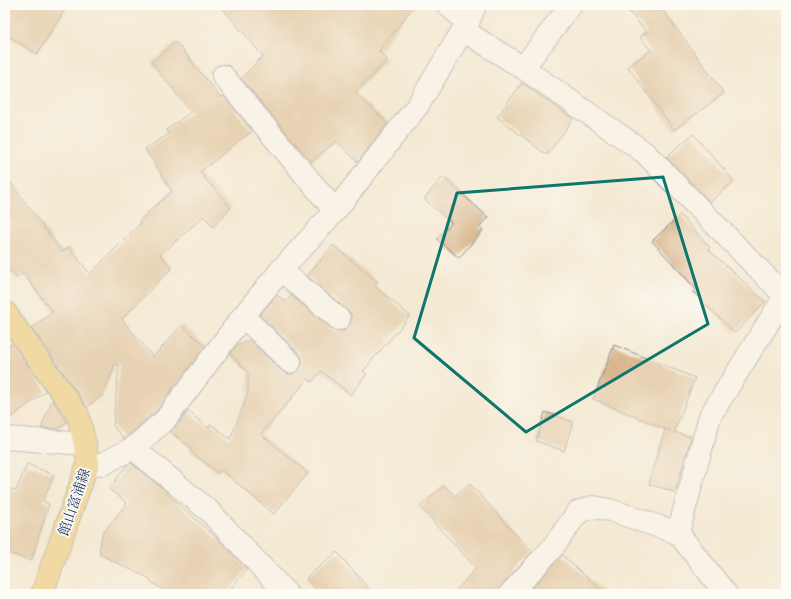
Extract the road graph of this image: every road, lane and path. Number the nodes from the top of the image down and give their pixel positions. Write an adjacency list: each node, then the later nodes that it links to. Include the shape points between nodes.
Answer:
1 (448, 5): 3 (street)
2 (571, 5): 4 (street)
3 (469, 19): 4 (street); 6 (street, via 418,105)
4 (523, 68): 15 (street, via 644,152 785,296 710,416)
5 (223, 76): 6 (street)
6 (334, 211): 7 (street)
7 (281, 270): 9 (street); 10 (street)
8 (5, 312): 14 (main road, via 78,415)
9 (242, 316): 11 (street); 13 (street, via 165,420)
10 (339, 319)
11 (290, 362)
12 (5, 438): 14 (street)
13 (133, 448): 14 (street, via 103,464); 17 (street, via 209,511)
14 (87, 453): 16 (main road, 館山富浦線)
15 (678, 533): 18 (street, via 610,510 593,507 578,512 553,547); 19 (street)
16 (42, 594)
17 (288, 594)
18 (510, 594)
19 (726, 594)

